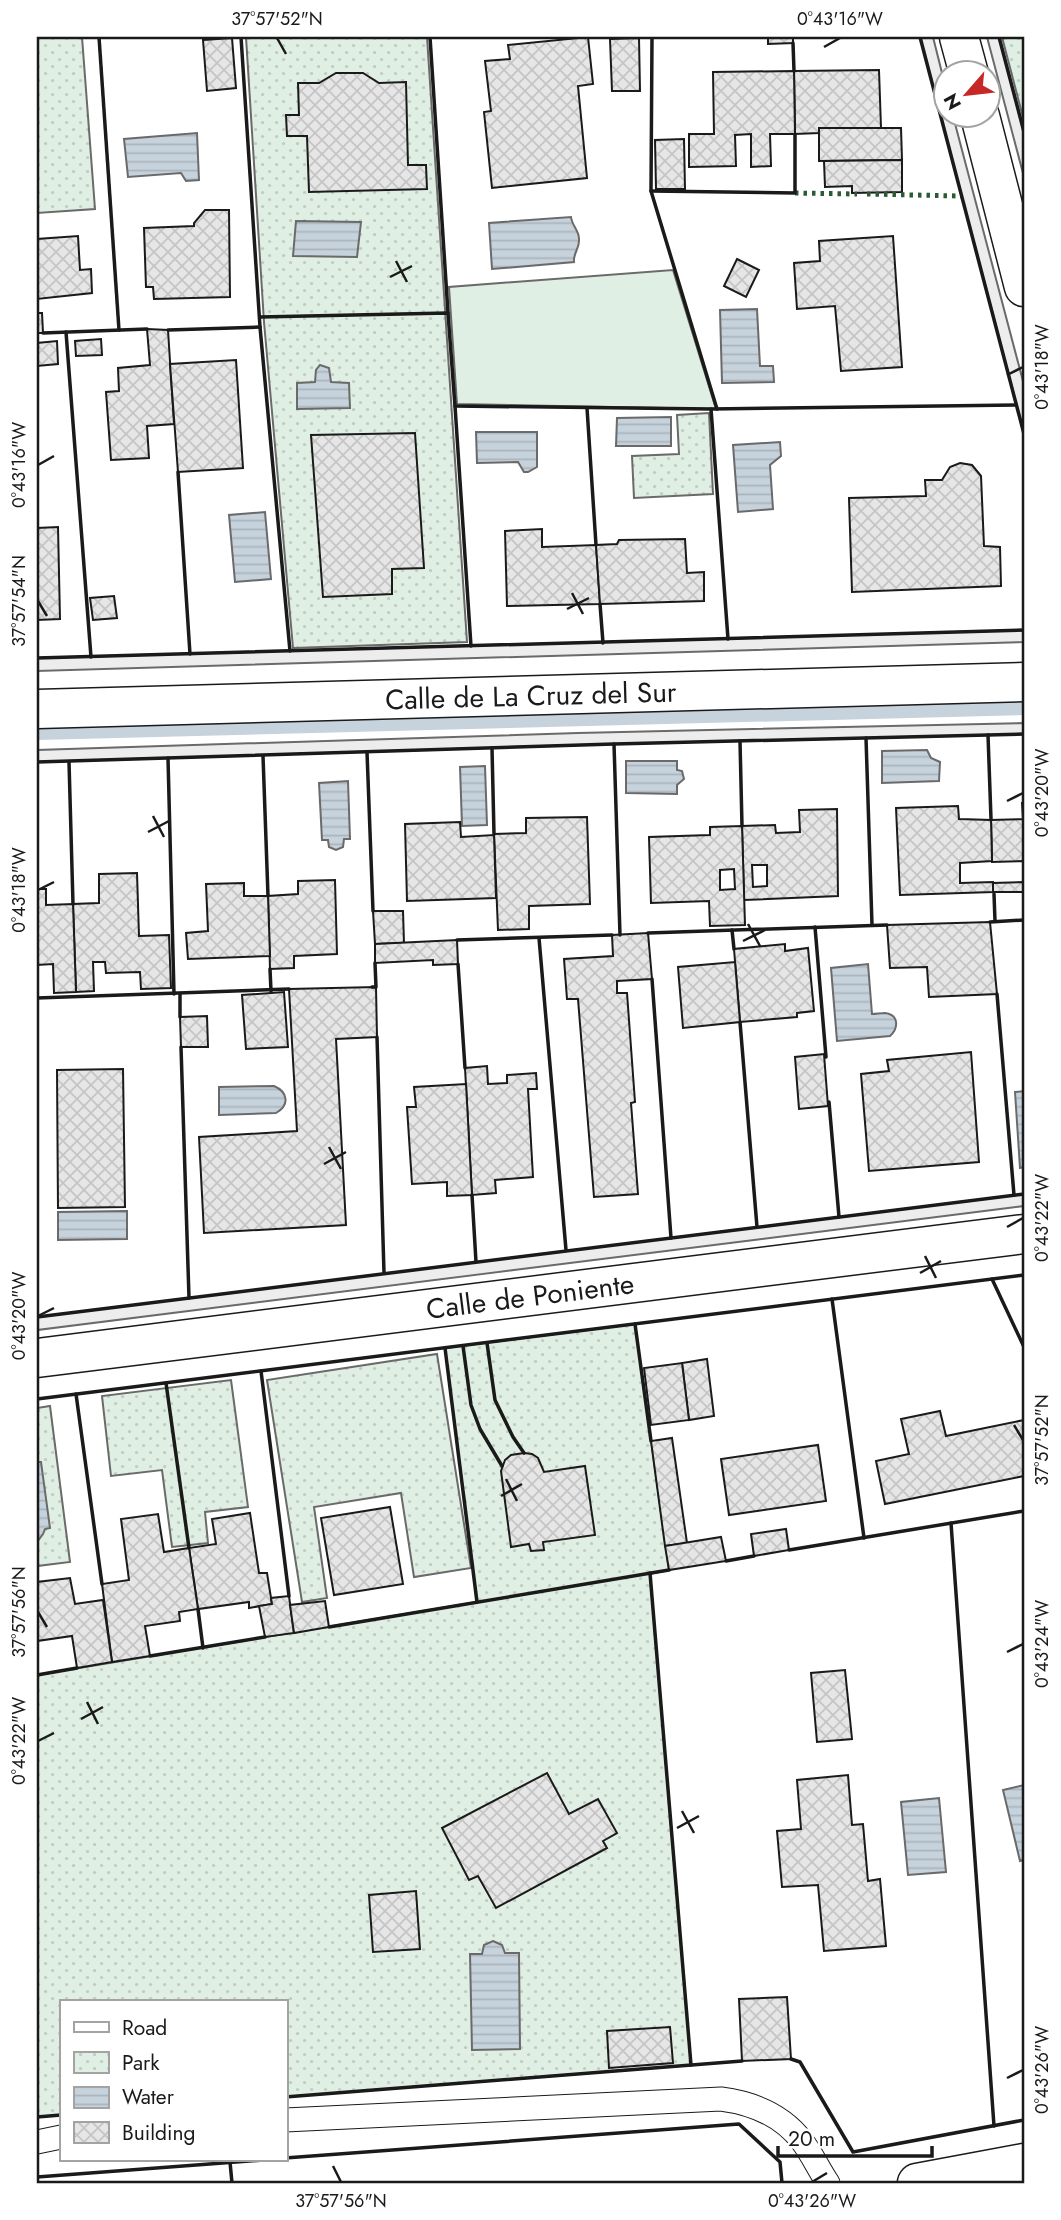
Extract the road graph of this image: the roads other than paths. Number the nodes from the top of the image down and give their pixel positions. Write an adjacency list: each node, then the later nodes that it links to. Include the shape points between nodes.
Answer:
1 (959, 37): 2 (street)
2 (965, 60)
3 (984, 130): 4 (street)
4 (1024, 287)
5 (1024, 682): 6 (street, Calle de La Cruz del Sur)
6 (37, 709)
7 (1024, 1234): 8 (street, Calle de Poniente)
8 (37, 1358)
9 (287, 2120): 13 (lane, via 721,2099 744,2102 785,2124 802,2141)
10 (60, 2137): 11 (lane)
11 (37, 2142)
12 (1024, 2164): 14 (street)
13 (828, 2183)
14 (917, 2183)

